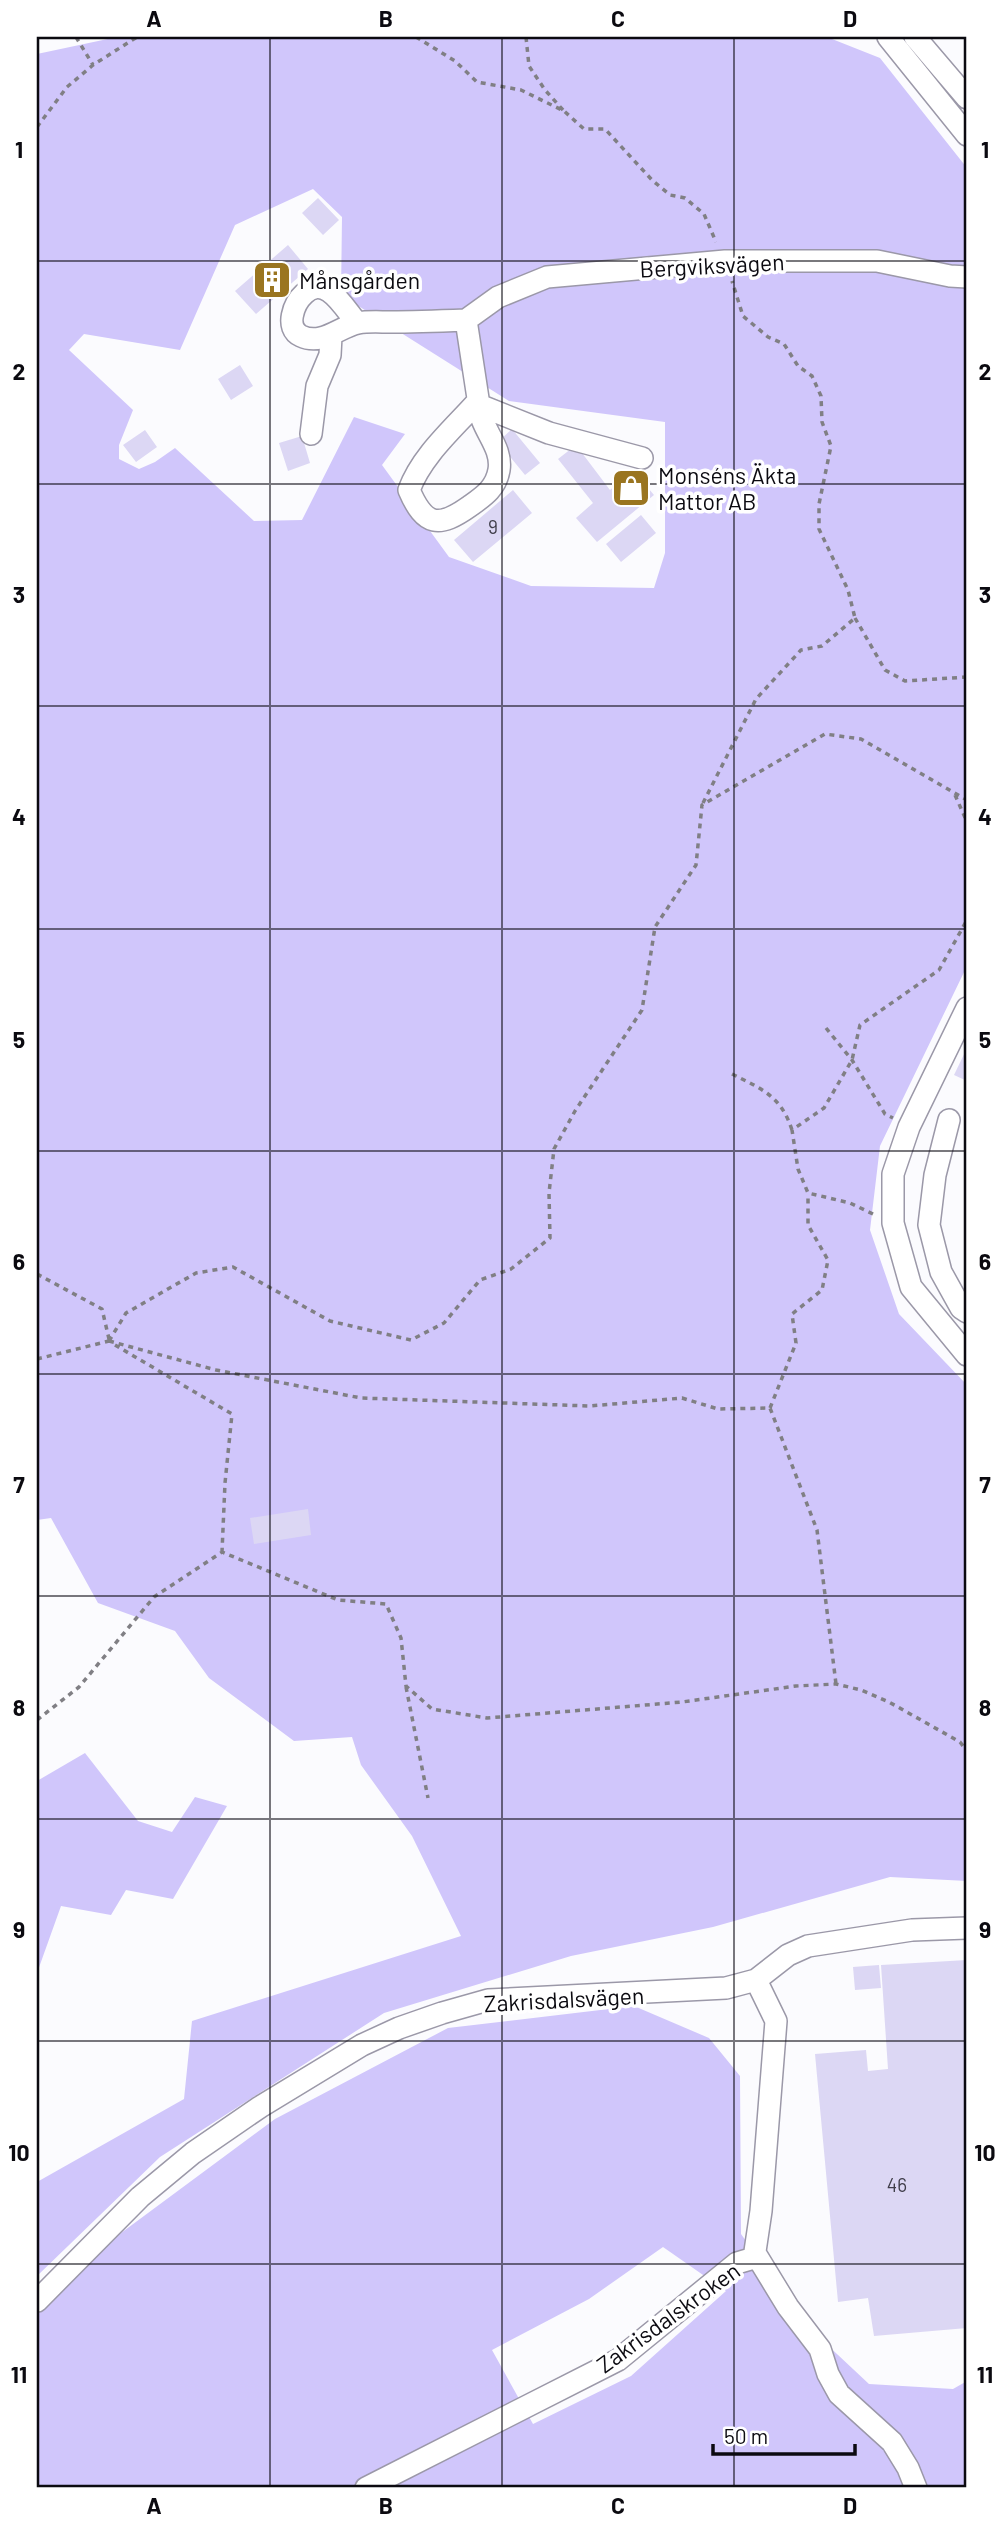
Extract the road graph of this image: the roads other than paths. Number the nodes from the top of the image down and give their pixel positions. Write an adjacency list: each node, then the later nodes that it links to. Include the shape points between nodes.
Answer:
1 (888, 37): 4 (street)
2 (915, 37): 3 (street)
3 (967, 98)
4 (967, 135)
5 (967, 277): 6 (street, Bergviksvägen, via 877,261 725,261 547,277 498,297)
6 (467, 320): 7 (street); 9 (street)
7 (357, 323): 8 (street); 8 (street, via 329,290 310,289 296,302 294,330 301,336)
8 (331, 336): 10 (street, via 330,355 317,386)
9 (478, 403): 9 (street, via 482,425 499,454 497,479 490,492 452,519 443,522 426,517 409,490 412,481); 11 (street, via 550,433)
10 (311, 434)
11 (642, 458)
12 (967, 1008): 14 (street, via 909,1127 893,1174)
13 (949, 1120): 15 (street)
14 (893, 1223): 15 (street); 17 (street, via 911,1287)
15 (929, 1225): 16 (street, via 941,1272)
16 (967, 1312)
17 (967, 1354)
18 (967, 1928): 19 (street, Zakrisdalsvägen, via 912,1930 808,1946)
19 (756, 1980): 20 (street, Zakrisdalskroken, via 776,2021); 21 (street, Zakrisdalsvägen, via 726,1988 488,2000 400,2028 351,2052 193,2153 140,2197)
20 (755, 2253): 22 (street, Zakrisdalskroken, via 618,2360); 23 (street, via 820,2349 839,2394 892,2442)
21 (37, 2301)
22 (366, 2488)
23 (916, 2488)

